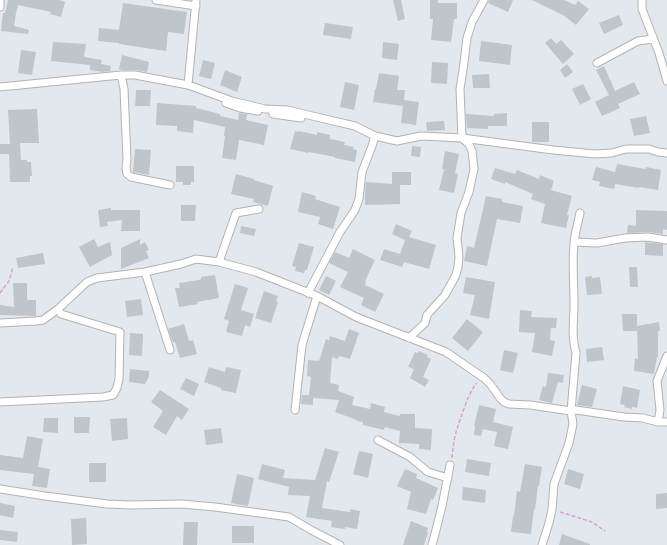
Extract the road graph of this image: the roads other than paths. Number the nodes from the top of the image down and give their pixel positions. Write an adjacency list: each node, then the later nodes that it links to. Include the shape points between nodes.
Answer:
1 (0, 0): 6 (street)
2 (156, 0): 5 (street)
3 (484, 0): 15 (street, via 467,38 460,89)
4 (642, 0): 7 (street, via 642,9)
5 (196, 3): 12 (street)
6 (0, 7)
7 (653, 39): 8 (street, via 638,41); 10 (street)
8 (597, 63)
9 (121, 75): 11 (street); 12 (street); 17 (street, via 124,89 127,174)
10 (667, 80)
11 (0, 87)
12 (187, 87): 13 (street, via 240,108); 14 (street, via 232,101 308,114 355,126)
13 (301, 118)
14 (375, 136): 15 (street, via 397,141 421,136); 24 (street, via 362,172 355,210 340,232)
15 (462, 138): 16 (street, via 595,154 638,149); 28 (street, via 472,151 474,169 469,192 460,213 456,275 445,295 427,315 425,323)
16 (667, 153)
17 (170, 185)
18 (259, 209): 22 (street, via 236,212)
19 (580, 213): 21 (street)
20 (667, 240): 21 (street, via 648,237 597,243)
21 (574, 242): 33 (street, via 572,329 576,353)
22 (219, 262): 23 (street, via 196,260); 24 (street, via 256,272)
23 (145, 272): 26 (street, via 97,278 87,282); 29 (street)
24 (308, 293): 25 (street)
25 (317, 296): 28 (street, via 356,317); 32 (street, via 302,345)
26 (58, 309): 27 (street, via 43,320); 31 (street, via 61,314 120,332 117,388 113,394 103,397)
27 (0, 323)
28 (409, 338): 33 (street, via 446,352 484,378 504,402)
29 (170, 350)
30 (667, 356): 34 (street, via 657,381 660,410)
31 (0, 402)
32 (295, 410)
33 (571, 411): 34 (street, via 643,418); 42 (street, via 569,443 554,484 552,510)
34 (658, 422): 35 (street)
35 (667, 422)
36 (378, 440): 38 (street, via 410,457 428,472)
37 (450, 466): 38 (street)
38 (448, 478): 41 (street)
39 (0, 489): 40 (street, via 107,504 182,504 289,516)
40 (340, 545)
41 (432, 545)
42 (542, 545)

